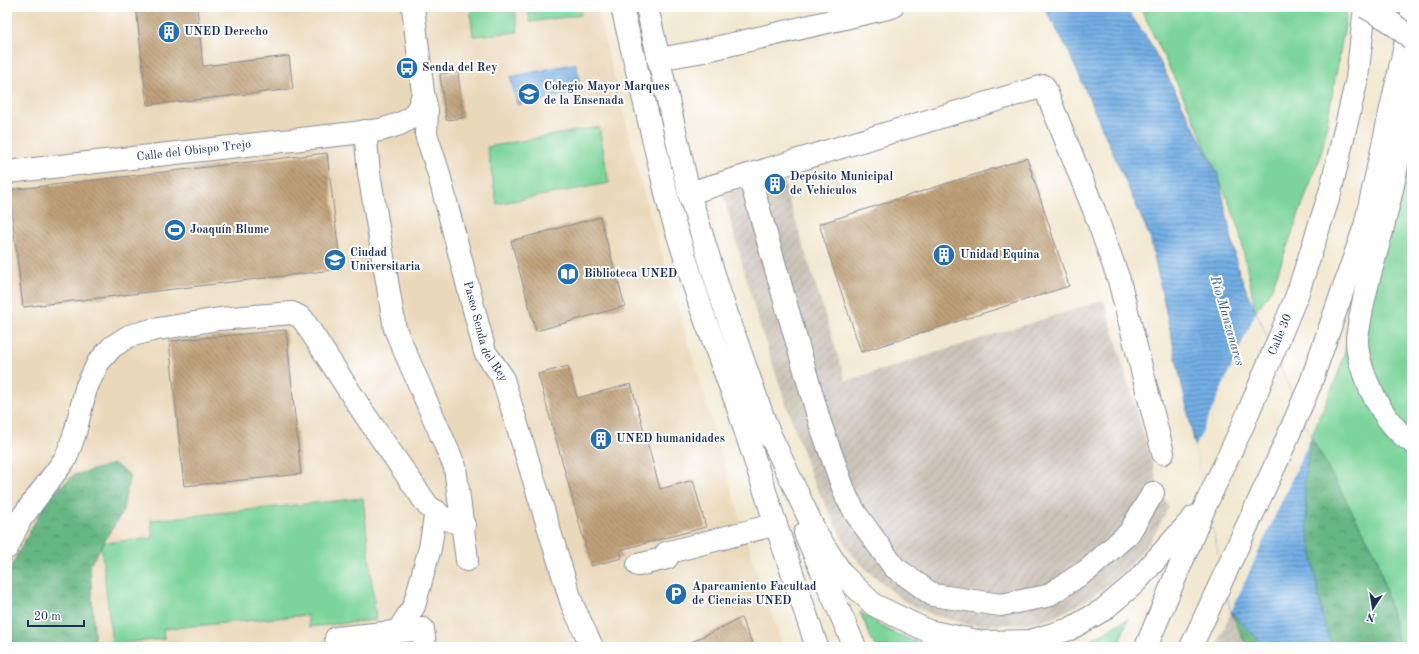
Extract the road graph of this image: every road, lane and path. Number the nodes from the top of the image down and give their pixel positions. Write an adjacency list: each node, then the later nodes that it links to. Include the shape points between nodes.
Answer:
1 (413, 7): 11 (main road, Paseo Senda del Rey)
2 (622, 7): 23 (main road, via 670,210)
3 (647, 7): 9 (main road)
4 (892, 7): 6 (main road)
5 (1365, 7): 8 (main road, bridge, via 1388,20); 21 (main road, Calle 30, via 1357,79 1330,193 1297,295 1243,425)
6 (846, 12): 9 (main road, via 698,52)
7 (1412, 14): 35 (main road, via 1365,226 1310,385)
8 (1412, 39)
9 (658, 59): 16 (main road)
10 (1412, 67): 18 (main road, via 1408,109 1393,188 1362,306 1357,341 1362,366 1386,418)
11 (423, 93): 12 (main road, Calle del Obispo Trejo, via 414,116 405,123); 13 (main road, Paseo Senda del Rey, via 427,110 426,134)
12 (373, 130): 13 (main road, Calle del Obispo Trejo, via 412,135); 14 (main road, Calle del Obispo Trejo); 24 (main road, via 369,173 395,329 455,467)
13 (430, 146): 31 (main road, Paseo Senda del Rey, via 485,352 502,376 572,604)
14 (7, 172)
15 (750, 175): 16 (main road); 19 (main road, via 1044,86 1119,280); 20 (main road, via 820,423 846,496 894,567 933,595 1001,605 1047,596 1089,570 1129,533)
16 (689, 193): 17 (main road, via 721,297)
17 (765, 424): 21 (main road, via 816,533 842,574 874,605 928,631 982,642 1030,641 1070,629 1103,610 1135,583); 33 (main road, via 812,552)
18 (1412, 442)
19 (1163, 453)
20 (1153, 493)
21 (1206, 504): 34 (main road, Calle 30)
22 (436, 511): 24 (main road, via 444,518); 25 (main road, via 428,506 302,318 292,313 219,319 129,336 112,347 98,363 86,388 66,458 20,520); 28 (main road, via 430,548 414,606)
23 (775, 522): 27 (main road, via 769,526 666,553 667,558); 32 (main road)
24 (464, 524): 26 (main road)
25 (7, 548)
26 (467, 560)
27 (638, 565)
28 (398, 632): 29 (main road); 30 (main road, via 423,629)
29 (336, 638)
30 (425, 647)
31 (592, 647)
32 (817, 647)
33 (855, 647)
34 (1146, 647)
35 (1191, 647)

